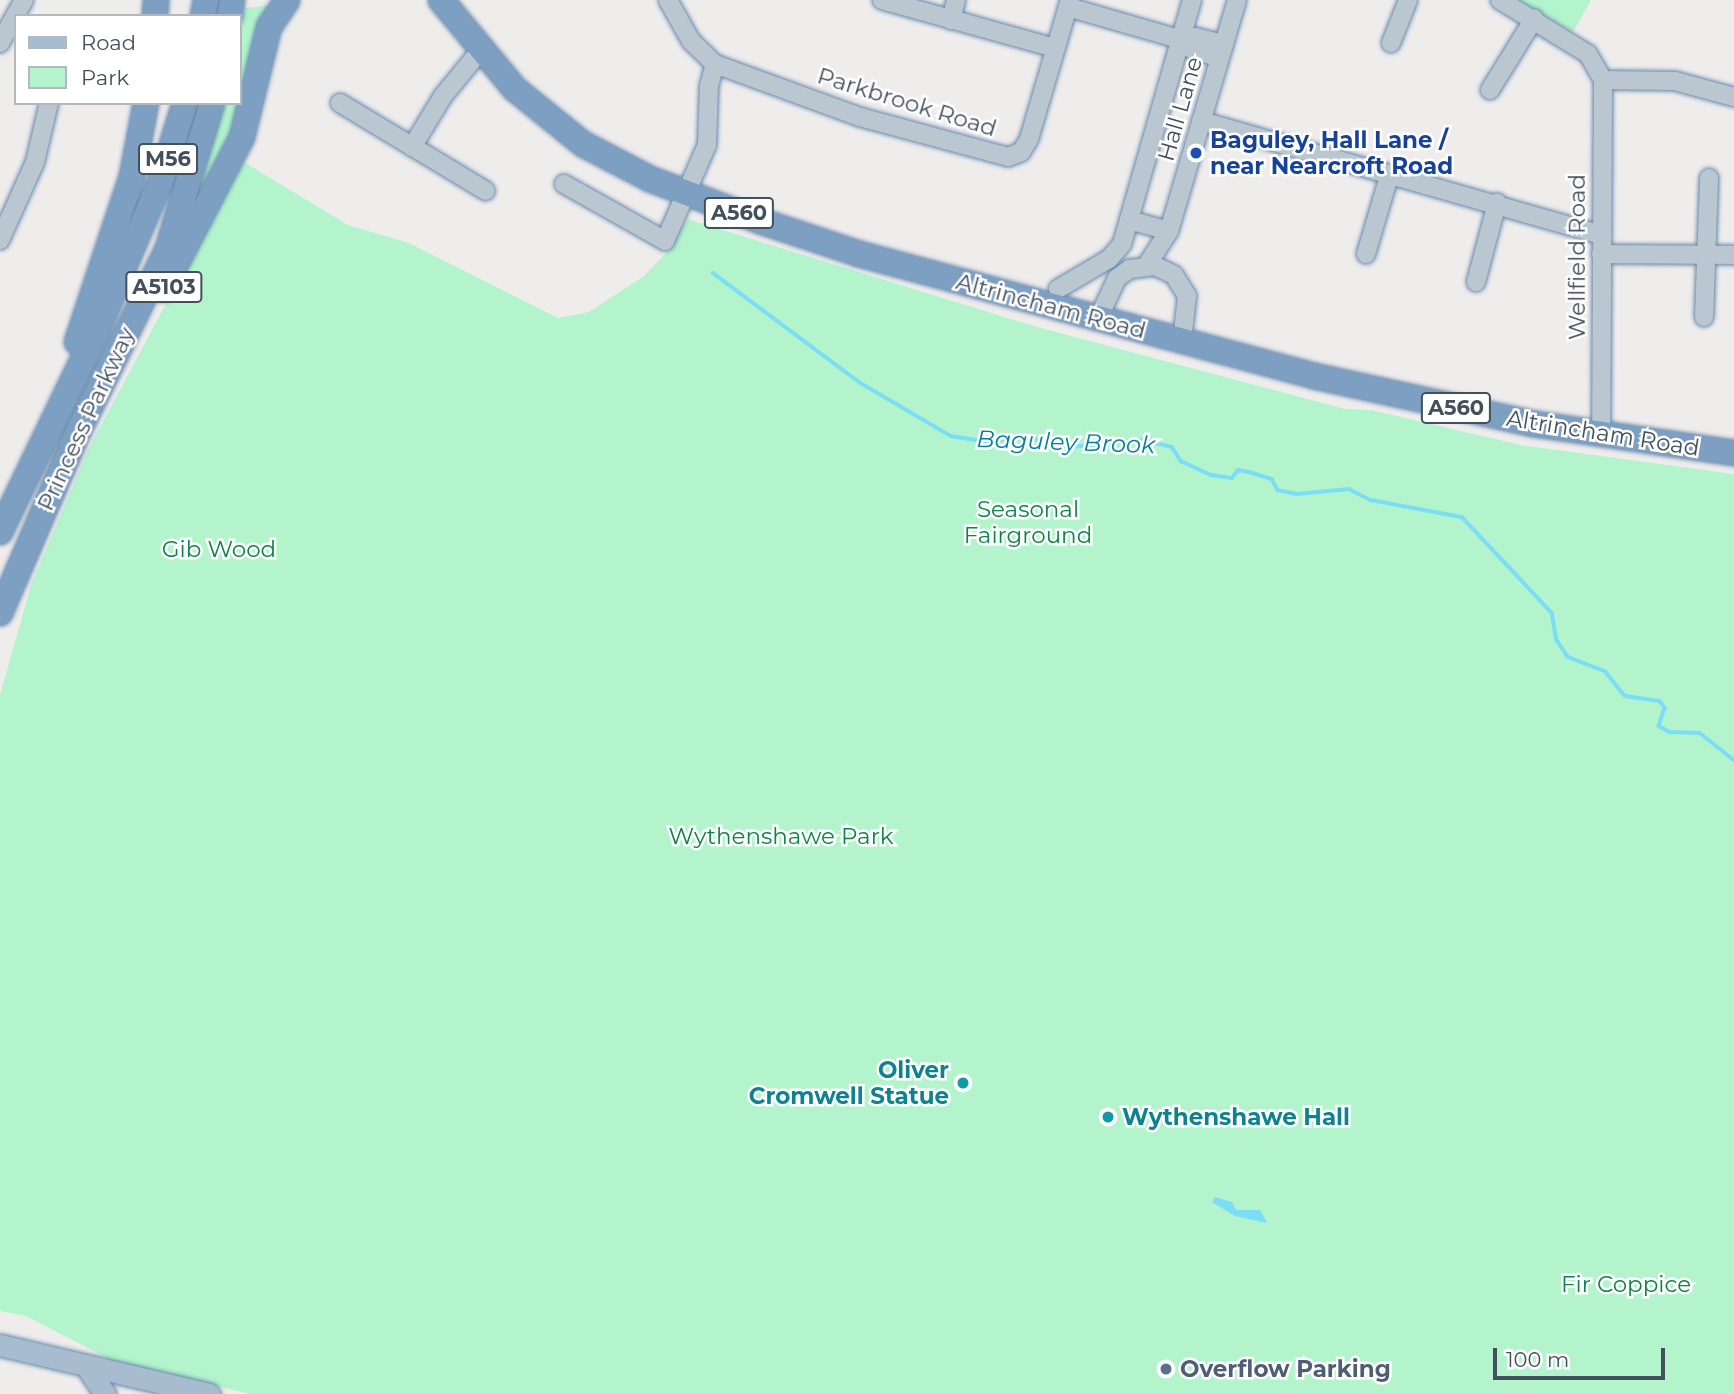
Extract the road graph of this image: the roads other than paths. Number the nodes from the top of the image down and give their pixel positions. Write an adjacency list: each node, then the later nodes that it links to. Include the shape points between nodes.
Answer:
1 (287, 0): 53 (highway, A5103, via 269,27 252,107 215,195)
2 (441, 0): 18 (highway, Altrincham Road / A560)
3 (668, 0): 20 (street, via 697,50)
4 (882, 0): 13 (street)
5 (956, 0): 13 (street)
6 (1192, 0): 14 (street)
7 (1237, 0): 19 (street, Hall Lane)
8 (1408, 0): 16 (street)
9 (1500, 0): 11 (street)
10 (1069, 4): 14 (street); 17 (street, Parkbrook Road)
11 (1534, 19): 21 (street, via 1588,54); 22 (street)
12 (14, 20): 15 (street)
13 (951, 20): 17 (street)
14 (1184, 40): 19 (street, via 1195,37); 37 (street)
15 (0, 43)
16 (1391, 43)
17 (1055, 48): 20 (street, Parkbrook Road, via 1027,144 1008,157 860,117)
18 (480, 51): 30 (street, via 443,96); 35 (highway, Altrincham Road / A560, via 550,121 583,144)
19 (1222, 51): 29 (street, Hall Lane)
20 (715, 64): 35 (street, via 709,86 706,145)
21 (1603, 80): 23 (street, via 1675,81); 39 (street, Wellfield Road)
22 (1490, 90)
23 (1734, 97)
24 (340, 103): 30 (street)
25 (49, 105): 40 (street, via 35,162)
26 (146, 105): 52 (highway, A5103, via 132,177)
27 (184, 105): 52 (highway, Princess Parkway / M56, via 148,213)
28 (211, 105): 53 (highway, Princess Parkway / M56, via 168,248)
29 (1201, 121): 31 (street); 38 (street, Hall Lane)
30 (412, 147): 34 (street)
31 (1390, 173): 36 (street); 41 (street)
32 (1709, 178): 43 (street)
33 (564, 184): 35 (street, via 666,241)
34 (486, 191)
35 (688, 194): 50 (highway, Altrincham Road / A560, via 859,254)
36 (1497, 203): 39 (street); 47 (street)
37 (1129, 220): 38 (street); 48 (street, via 1115,255)
38 (1168, 234): 45 (street, Hall Lane); 46 (street, Hall Lane)
39 (1601, 235): 42 (street, Wellfield Road)
40 (0, 240)
41 (1366, 254)
42 (1601, 254): 43 (street); 54 (street, Wellfield Road)
43 (1706, 254): 44 (street); 49 (street)
44 (1734, 255)
45 (1147, 265): 46 (street); 50 (street, Hall Lane, via 1117,278)
46 (1168, 271): 51 (street, via 1187,296)
47 (1476, 282)
48 (1058, 289)
49 (1704, 317)
50 (1098, 319): 51 (highway, Altrincham Road / A560)
51 (1182, 341): 54 (highway, Altrincham Road / A560, via 1426,401)
52 (53, 420): 56 (highway, Princess Parkway / A5103)
53 (78, 432): 57 (highway, Princess Parkway / A5103)
54 (1601, 435): 55 (highway, Altrincham Road / A560)
55 (1734, 453)
56 (0, 532)
57 (0, 613)
58 (6, 1342): 59 (main road)
59 (86, 1366): 60 (main road); 61 (main road)
60 (105, 1394)
61 (209, 1394)

